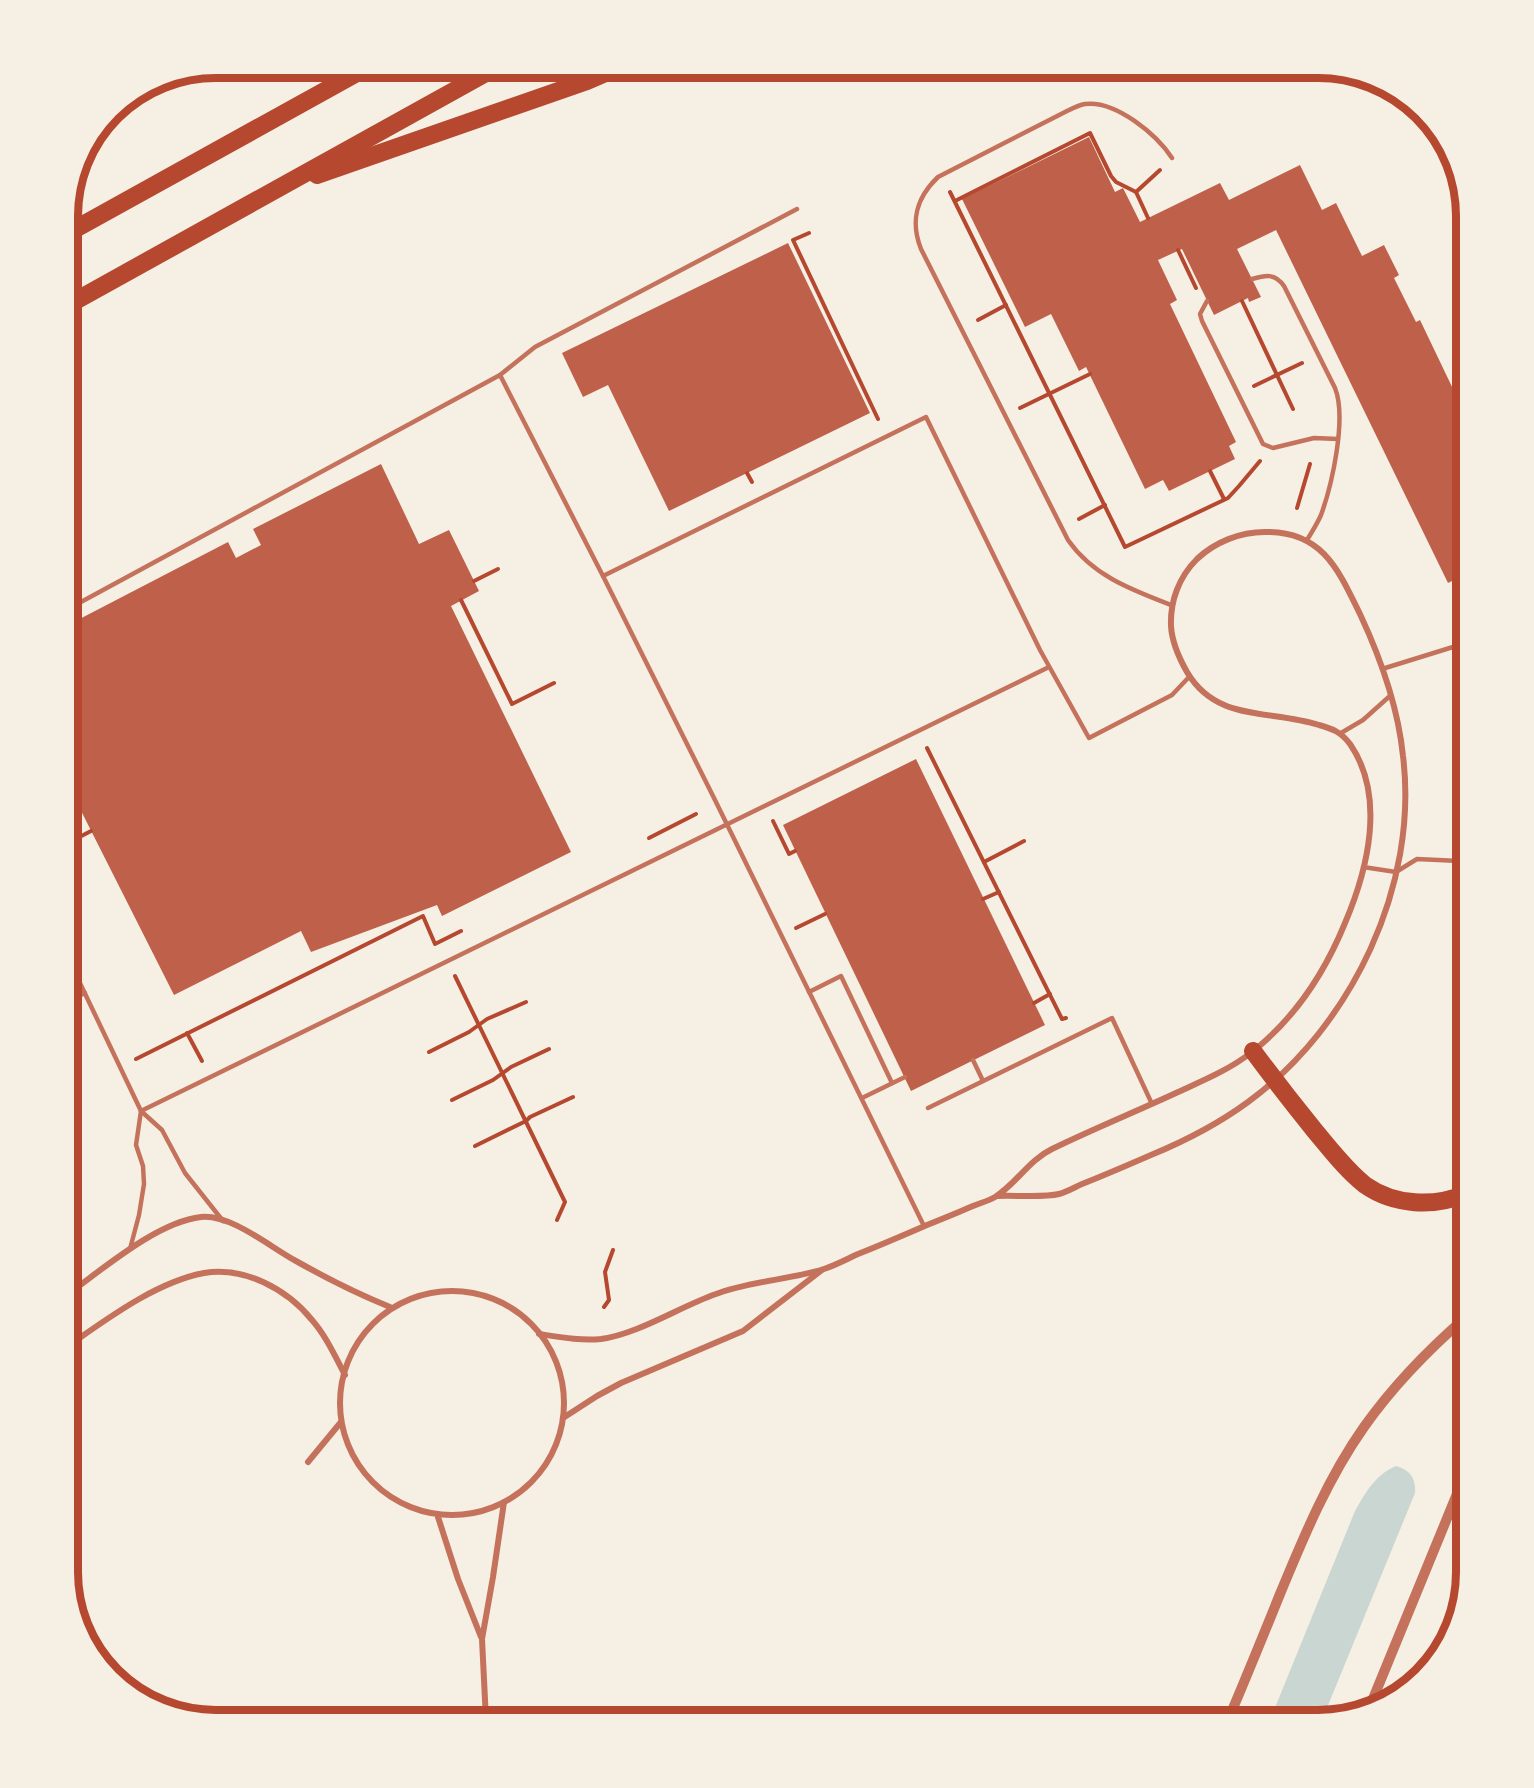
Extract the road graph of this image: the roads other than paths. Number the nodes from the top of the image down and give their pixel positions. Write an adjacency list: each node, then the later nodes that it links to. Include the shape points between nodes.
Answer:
1 (348, 78): 7 (highway)
2 (477, 78): 5 (highway)
3 (594, 78): 5 (highway)
4 (1172, 158): 16 (lane, via 1162,144 1129,118 1101,105 1085,104 938,177 924,192 915,220 918,240 1075,550 1102,574)
5 (267, 193): 9 (highway)
6 (797, 209): 11 (lane, via 535,347)
7 (78, 227)
8 (1252, 279): 12 (lane, via 1270,275 1281,281 1335,388 1341,413)
9 (78, 299)
10 (1207, 301): 12 (lane, via 1200,314 1202,321 1263,444 1273,448 1314,438)
11 (500, 375): 14 (lane); 15 (lane)
12 (1338, 439): 13 (lane, via 1321,514)
13 (1308, 540): 16 (street, via 1263,532 1224,541 1205,552 1191,567); 19 (street, via 1337,571)
14 (603, 576): 18 (lane, via 926,417); 23 (lane)
15 (78, 604)
16 (1171, 605): 20 (street, via 1173,640)
17 (1456, 645): 19 (lane)
18 (1049, 667): 20 (lane, via 1089,738 1172,695); 23 (lane)
19 (1382, 669): 21 (street)
20 (1189, 677): 22 (street, via 1206,695 1224,706 1303,720)
21 (1391, 695): 22 (lane); 26 (street, via 1405,773)
22 (1341, 733): 25 (street, via 1358,759 1368,790)
23 (727, 825): 28 (lane); 40 (lane)
24 (1456, 861): 26 (lane, via 1418,859)
25 (1364, 867): 26 (lane); 31 (street, via 1344,927 1326,962 1303,998)
26 (1396, 872): 34 (street, via 1376,938 1353,984 1321,1031)
27 (78, 979): 29 (lane)
28 (809, 992): 36 (lane, via 841,976); 37 (lane)
29 (85, 993): 30 (lane); 40 (lane)
30 (78, 996)
31 (1253, 1051): 34 (highway); 38 (street, via 1210,1077)
32 (972, 1060): 35 (lane)
33 (904, 1077): 36 (lane)
34 (1275, 1080): 41 (street, via 1246,1104 1195,1135 1096,1179 1058,1194); 42 (highway, via 1341,1161 1373,1190 1425,1203)
35 (983, 1081): 38 (lane, via 1112,1018); 39 (lane)
36 (892, 1083): 37 (lane)
37 (862, 1098): 44 (lane)
38 (1152, 1104): 41 (street, via 1043,1153)
39 (928, 1108)
40 (141, 1111): 43 (lane, via 162,1130 185,1173); 45 (lane, via 136,1145 144,1184)
41 (998, 1196): 44 (street)
42 (1456, 1198)
43 (223, 1221): 45 (street, via 205,1217 187,1220); 48 (street)
44 (924, 1226): 46 (street)
45 (130, 1249): 47 (street)
46 (823, 1269): 50 (street, via 721,1291 606,1338); 53 (street, via 743,1331 621,1383)
47 (78, 1287)
48 (390, 1307): 50 (street, via 435,1293 466,1291 509,1307); 52 (street, via 364,1334)
49 (1456, 1327): 62 (street, via 1391,1391 1341,1463 1299,1547)
50 (539, 1334): 53 (street, via 559,1370)
51 (78, 1339): 52 (street, via 121,1311 183,1279 231,1272 268,1285 299,1307 323,1335)
52 (345, 1375): 54 (street)
53 (563, 1418): 57 (street, via 544,1466 528,1485)
54 (341, 1422): 55 (street); 58 (street, via 351,1455 379,1490 412,1509)
55 (308, 1462)
56 (1456, 1499): 60 (street)
57 (504, 1502): 58 (street, via 474,1513); 59 (street)
58 (438, 1517): 59 (street)
59 (482, 1639): 61 (street)
60 (1373, 1699)
61 (486, 1710)
62 (1232, 1710)

